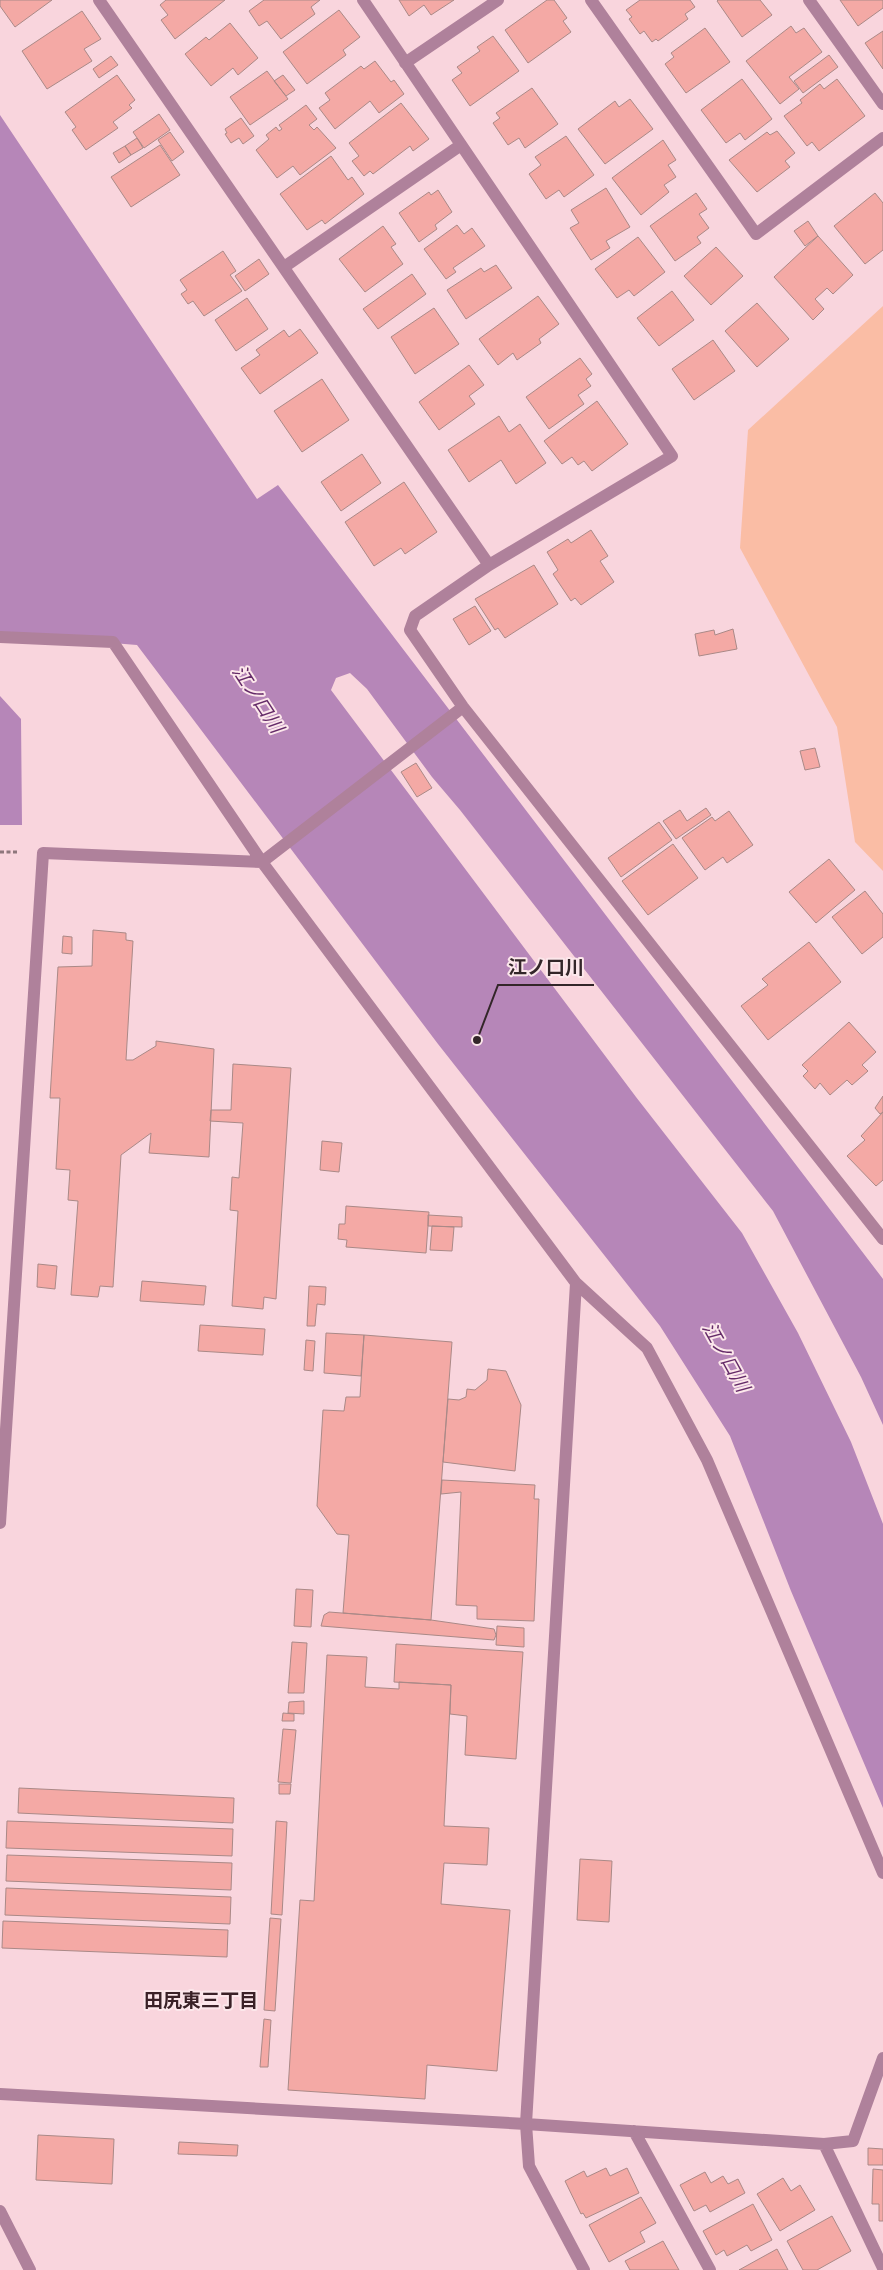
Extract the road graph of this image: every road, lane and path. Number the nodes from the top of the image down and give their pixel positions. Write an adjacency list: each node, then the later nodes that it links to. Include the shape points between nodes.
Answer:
1 (99, 0): 10 (street)
2 (363, 0): 6 (street)
3 (498, 0): 6 (street)
4 (591, 0): 8 (street, via 756,234)
5 (809, 0): 7 (street)
6 (405, 63): 9 (street)
7 (883, 104)
8 (883, 138)
9 (461, 145): 10 (street); 11 (street, via 672,456)
10 (284, 267): 11 (street)
11 (489, 565): 13 (street, via 416,616 410,630)
12 (0, 637): 14 (street, via 113,642)
13 (463, 707): 14 (street); 15 (street)
14 (262, 862): 16 (street); 17 (street, via 43,853)
15 (883, 1239)
16 (576, 1284): 18 (street, via 647,1348 707,1460); 21 (street)
17 (0, 1523)
18 (883, 1873)
19 (883, 2058): 23 (street, via 853,2141)
20 (0, 2094): 21 (street)
21 (526, 2124): 22 (street); 27 (street, via 529,2166)
22 (634, 2131): 23 (street); 28 (street)
23 (824, 2144): 25 (street)
24 (0, 2211): 26 (street)
25 (883, 2268)
26 (30, 2270)
27 (584, 2270)
28 (710, 2270)

